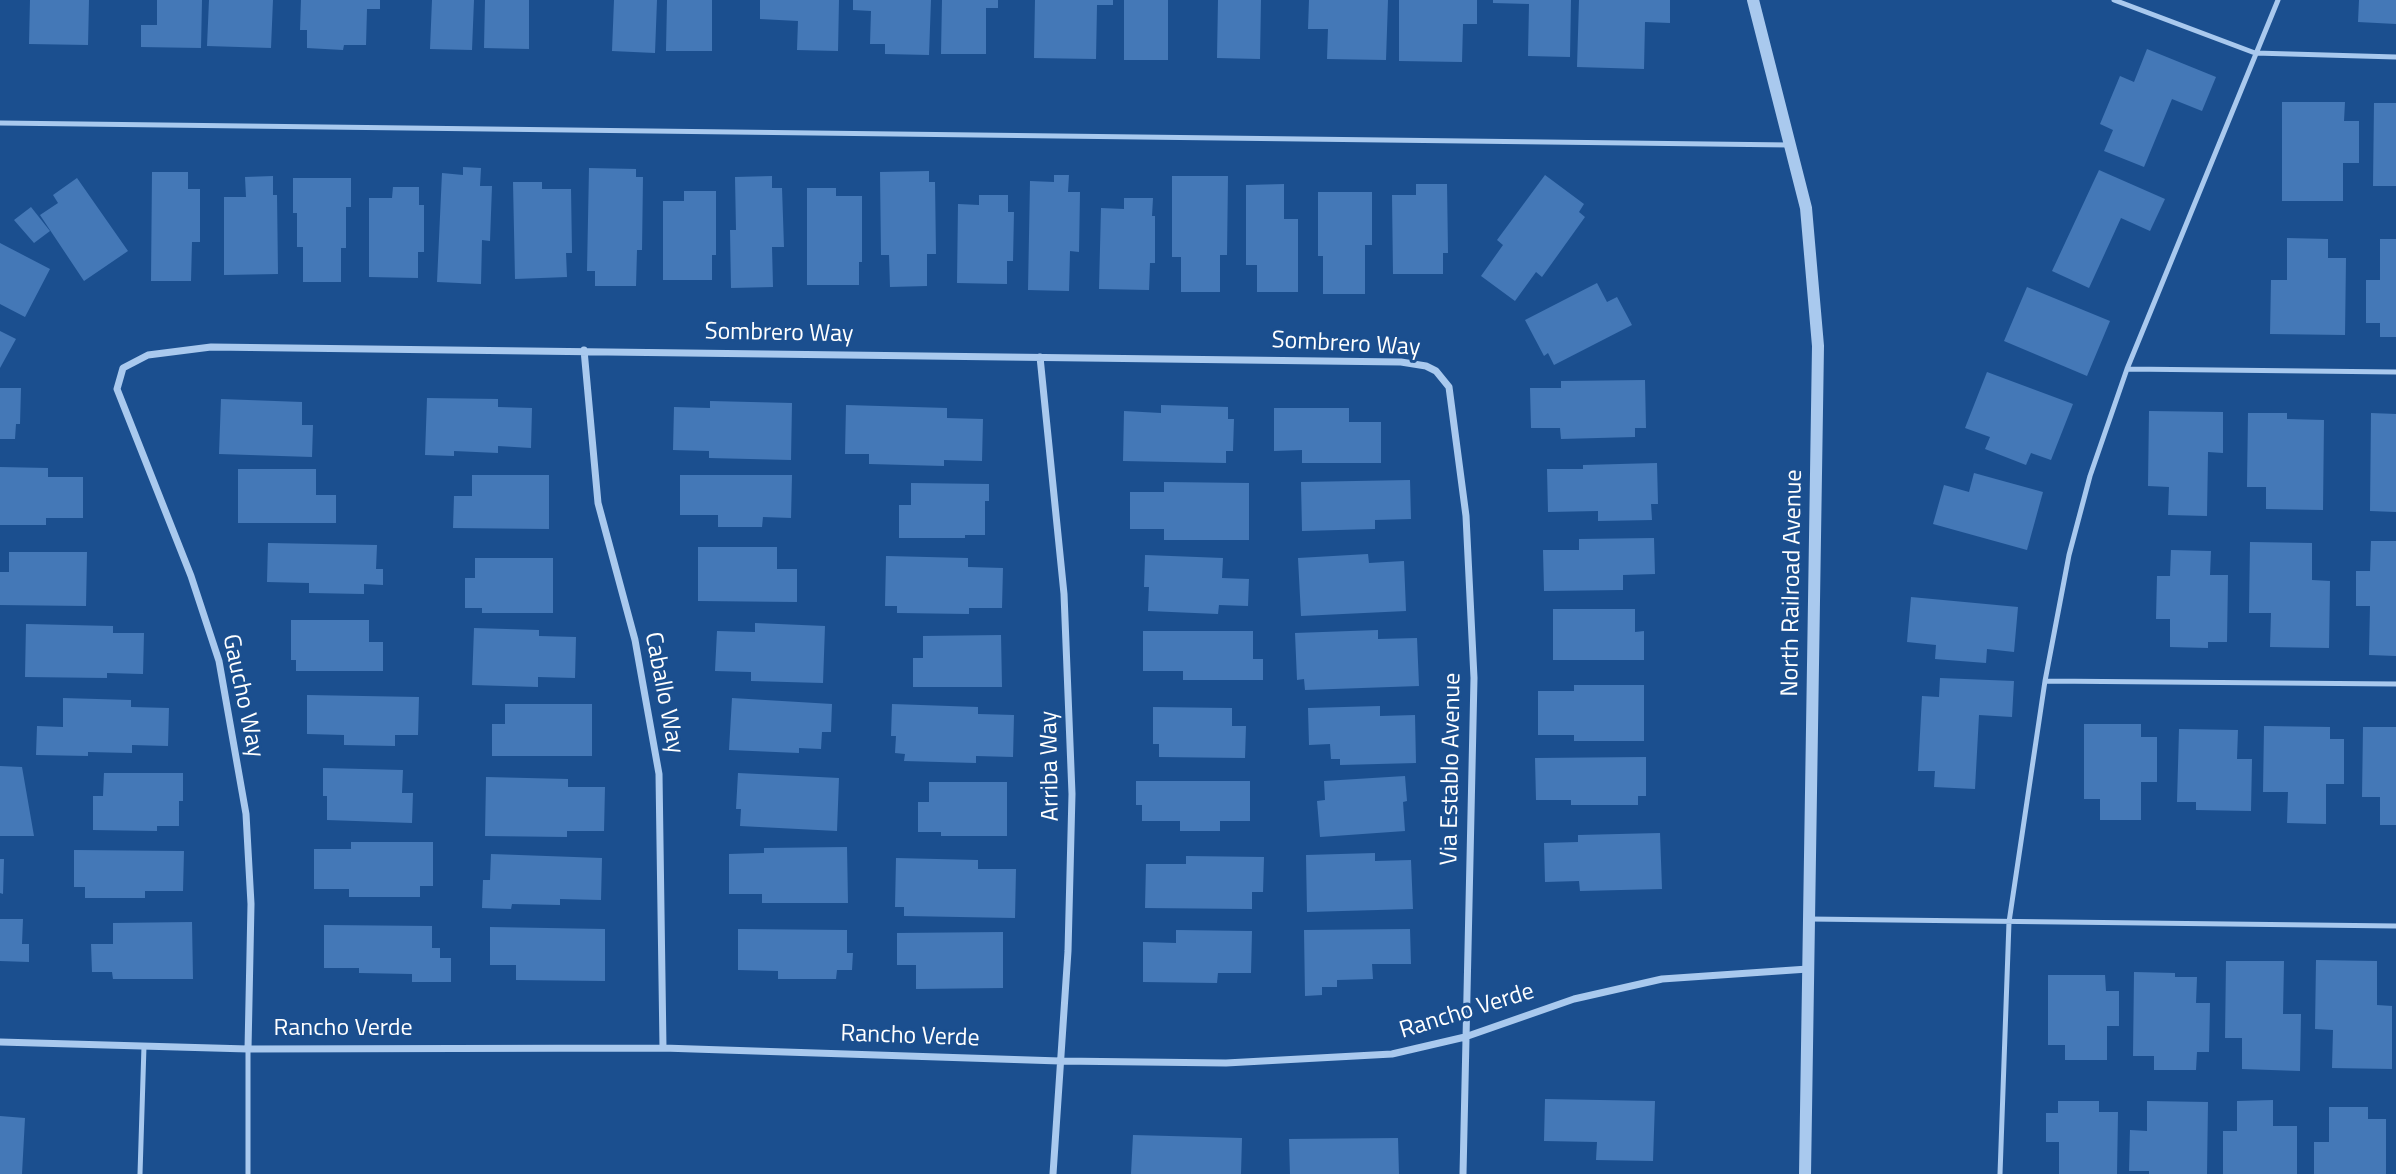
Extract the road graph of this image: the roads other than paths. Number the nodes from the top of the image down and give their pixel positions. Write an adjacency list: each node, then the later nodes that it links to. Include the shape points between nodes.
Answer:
1 (1752, 0): 7 (street, North Railroad Avenue)
2 (2114, 0): 4 (lane)
3 (2278, 0): 4 (lane)
4 (2255, 53): 5 (lane); 11 (lane)
5 (2396, 57)
6 (0, 123): 7 (lane)
7 (1790, 145): 16 (street, North Railroad Avenue, via 1806,208 1818,346)
8 (584, 350): 9 (street, Sombrero Way); 10 (street, Sombrero Way, via 211,347 148,355); 23 (street, Caballo Way, via 598,503 635,640 659,774)
9 (1040, 357): 12 (street, Sombrero Way, via 1401,362); 25 (street, Arriba Way, via 1064,594 1072,794)
10 (123, 368): 24 (street, Gaucho Way, via 117,389 191,576 219,661 246,814 251,904)
11 (2127, 369): 13 (lane); 14 (lane, via 2090,476)
12 (1436, 371): 20 (street, Via Establo Avenue, via 1449,387 1466,516 1474,678)
13 (2396, 372)
14 (2045, 681): 15 (lane); 17 (lane)
15 (2396, 684)
16 (1809, 919): 17 (lane); 19 (street, North Railroad Avenue)
17 (2010, 922): 18 (lane); 31 (lane)
18 (2396, 926)
19 (1808, 969): 20 (street, Rancho Verde, via 1662,979 1574,999); 30 (street, North Railroad Avenue)
20 (1465, 1037): 25 (street, Rancho Verde, via 1392,1054 1226,1063); 29 (street, Via Establo Avenue)
21 (0, 1042): 22 (street, Rancho Verde)
22 (144, 1046): 24 (street, Rancho Verde); 26 (lane)
23 (663, 1048): 24 (street, Rancho Verde); 25 (street, Rancho Verde)
24 (248, 1049): 27 (lane)
25 (1060, 1061): 28 (street, Arriba Way)
26 (140, 1174)
27 (248, 1174)
28 (1054, 1174)
29 (1463, 1174)
30 (1805, 1174)
31 (2000, 1174)

